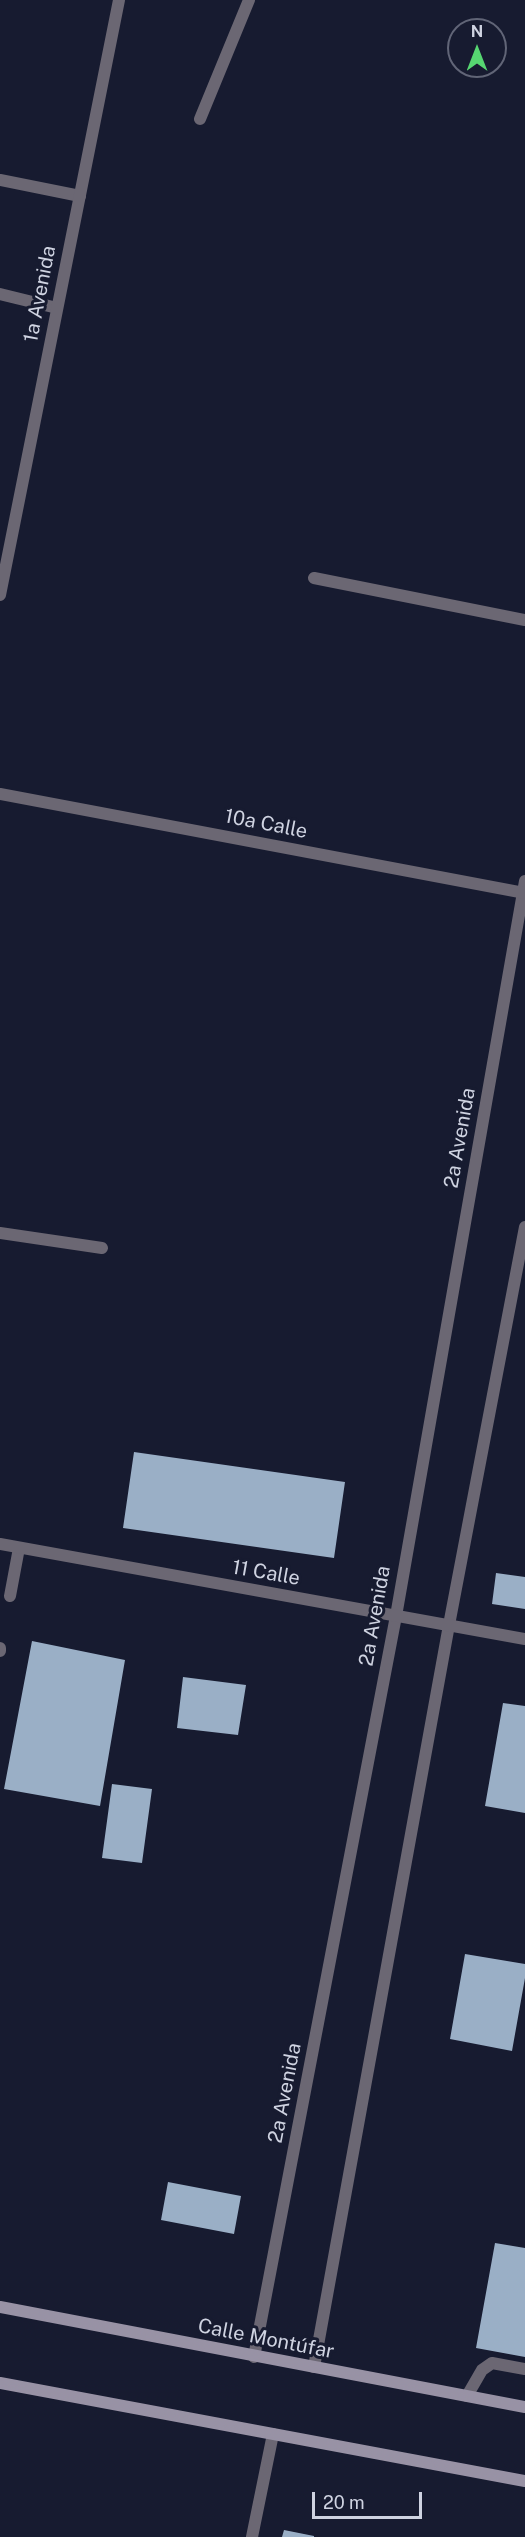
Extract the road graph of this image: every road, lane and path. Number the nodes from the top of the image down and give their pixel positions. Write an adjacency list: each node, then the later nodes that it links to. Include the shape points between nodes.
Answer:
1 (119, 0): 5 (street, 1a Avenida)
2 (249, 0): 3 (street)
3 (200, 118)
4 (0, 180): 5 (street)
5 (80, 196): 7 (street, 1a Avenida)
6 (0, 294): 7 (street)
7 (57, 308): 9 (street, 1a Avenida)
8 (314, 578): 10 (street)
9 (0, 595)
10 (525, 620)
11 (0, 794): 12 (street, 10a Calle)
12 (524, 889): 19 (street, 2a Avenida)
13 (525, 1227): 20 (street)
14 (0, 1233): 15 (street)
15 (102, 1248)
16 (0, 1544): 17 (street, 11 Calle)
17 (19, 1548): 18 (street); 19 (street, 11 Calle)
18 (10, 1596)
19 (396, 1616): 20 (street, 11 Calle); 23 (street, 2a Avenida)
20 (449, 1625): 21 (street, 11 Calle); 24 (street)
21 (525, 1639)
22 (0, 2307): 23 (main road, Calle Montúfar)
23 (254, 2357): 24 (main road, Calle Montúfar)
24 (314, 2367): 27 (main road, Calle Montúfar)
25 (525, 2369): 27 (street, via 492,2363 482,2370)
26 (0, 2383): 29 (main road)
27 (468, 2396): 28 (main road, Calle Montúfar)
28 (525, 2408)
29 (273, 2434): 30 (main road); 31 (street)
30 (525, 2481)
31 (252, 2537)

